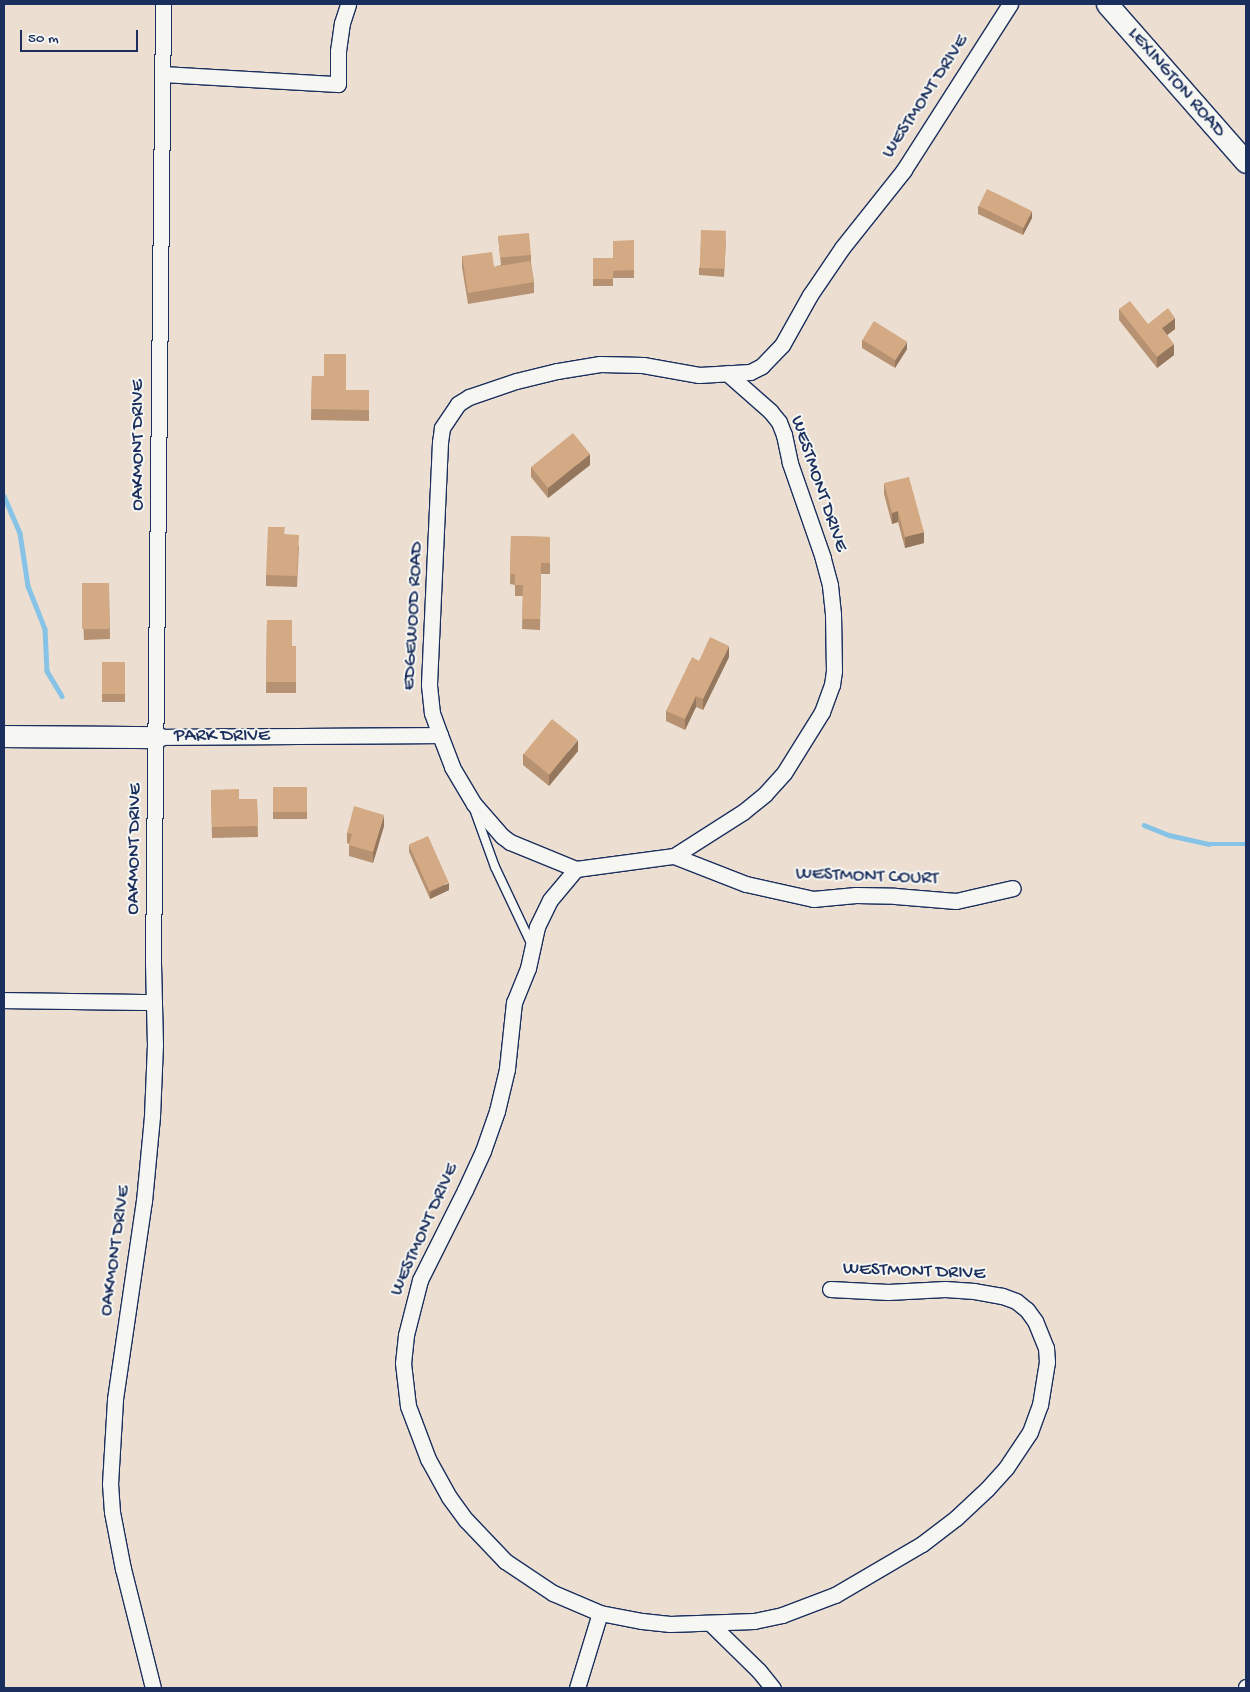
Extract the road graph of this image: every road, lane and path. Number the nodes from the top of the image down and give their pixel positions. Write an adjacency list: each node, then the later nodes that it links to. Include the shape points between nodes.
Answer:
1 (163, 4): 5 (street, OAKMONT DRIVE)
2 (348, 4): 5 (street, via 338,51 338,84)
3 (1010, 4): 7 (street, WESTMONT DRIVE, via 904,170 842,248 810,295 782,345 762,366 750,372)
4 (1107, 4): 6 (main road, LEXINGTON ROAD)
5 (162, 74): 10 (street, OAKMONT DRIVE)
6 (1246, 162)
7 (727, 373): 8 (street, EDGEWOOD ROAD, via 699,375 642,365 600,364 516,380 458,404 442,428 440,442 429,685 432,713); 12 (street, WESTMONT DRIVE, via 770,411 784,434 790,463 830,586 834,671 822,712 784,773 743,812)
8 (440, 735): 10 (street, PARK DRIVE); 11 (street, EDGEWOOD ROAD, via 452,767)
9 (4, 736): 10 (main road, PARK DRIVE)
10 (157, 738): 17 (street, OAKMONT DRIVE)
11 (471, 800): 13 (street, EDGEWOOD ROAD, via 502,836); 15 (lane, via 496,867)
12 (674, 856): 13 (street, WESTMONT COURT); 14 (street, WESTMONT COURT, via 746,884 813,899 856,895 956,901)
13 (576, 869): 15 (street, WESTMONT DRIVE, via 550,900)
14 (1013, 888)
15 (532, 947): 19 (street, WESTMONT DRIVE, via 528,968 514,1002 507,1069 497,1111 479,1160 432,1254 412,1307 404,1358 405,1392 416,1433 428,1459 466,1520 498,1555 528,1578 553,1594)
16 (4, 1000): 17 (street)
17 (154, 1002): 21 (street, OAKMONT DRIVE, via 152,1116 144,1201 110,1441 110,1484 123,1568)
18 (830, 1289): 20 (street, WESTMONT DRIVE, via 888,1292 945,1289 974,1291 1016,1301 1035,1322 1046,1348 1046,1377 1035,1419 1023,1444 987,1489 922,1544 809,1606 754,1621)
19 (600, 1613): 20 (street, WESTMONT DRIVE, via 642,1621); 22 (street)
20 (711, 1624): 23 (street)
21 (153, 1688)
22 (577, 1688)
23 (773, 1688)

